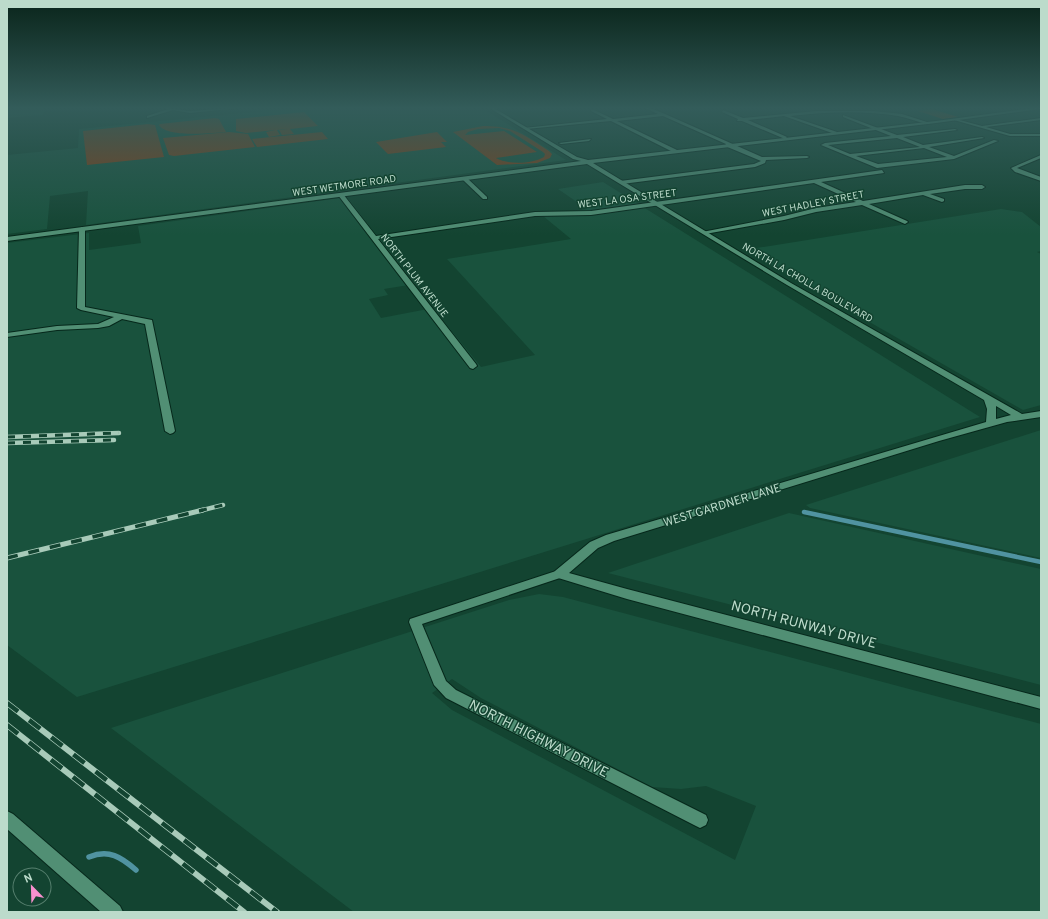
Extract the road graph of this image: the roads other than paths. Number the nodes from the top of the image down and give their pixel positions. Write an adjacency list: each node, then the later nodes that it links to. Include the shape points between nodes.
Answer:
1 (562, 150): 11 (street, NORTH LA CHOLLA BOULEVARD, via 575,158)
2 (685, 150): 8 (street, WEST WETMORE ROAD)
3 (740, 150): 14 (street)
4 (836, 150): 9 (street)
5 (896, 150): 9 (street)
6 (931, 150): 13 (street)
7 (975, 150): 13 (street)
8 (675, 151): 11 (street, WEST WETMORE ROAD, via 621,158)
9 (849, 155): 13 (street, via 877,166)
10 (1041, 156): 17 (street, via 1012,168)
11 (584, 157): 16 (street, WEST WETMORE ROAD); 19 (street, NORTH LA CHOLLA BOULEVARD)
12 (808, 157): 14 (street)
13 (954, 158)
14 (761, 159): 19 (street, via 764,162 755,165)
15 (882, 172): 18 (street, WEST LA OSA STREET)
16 (464, 178): 22 (street, WEST WETMORE ROAD); 23 (street)
17 (1041, 179)
18 (814, 181): 25 (street, WEST LA OSA STREET); 26 (street)
19 (622, 182): 25 (street, NORTH LA CHOLLA BOULEVARD)
20 (982, 187): 21 (street, WEST HADLEY STREET, via 965,187)
21 (925, 194): 24 (street, WEST HADLEY STREET); 26 (street, WEST HADLEY STREET)
22 (341, 195): 28 (street, WEST WETMORE ROAD); 30 (street, NORTH PLUM AVENUE)
23 (485, 198)
24 (942, 200)
25 (659, 203): 29 (street, NORTH LA CHOLLA BOULEVARD); 30 (street, WEST LA OSA STREET, via 591,213 535,214)
26 (863, 203): 27 (street); 29 (street, WEST HADLEY STREET)
27 (905, 222)
28 (82, 229): 31 (street, WEST WETMORE ROAD); 32 (street, via 81,308)
29 (705, 232): 35 (street, NORTH LA CHOLLA BOULEVARD, via 789,284)
30 (374, 238): 34 (street, NORTH PLUM AVENUE)
31 (7, 239)
32 (121, 316): 33 (street, via 112,323 98,327 60,328); 39 (street, via 149,322)
33 (7, 335)
34 (473, 366)
35 (988, 398): 37 (street, NORTH LA CHOLLA BOULEVARD); 38 (street, via 992,409)
36 (1041, 414): 37 (street, WEST GARDNER LANE)
37 (1019, 416): 38 (street, WEST GARDNER LANE)
38 (991, 423): 40 (street, WEST GARDNER LANE, via 610,538 594,545)
39 (170, 431)
40 (559, 574): 41 (street, WEST GARDNER LANE); 42 (street, NORTH RUNWAY DRIVE)
41 (415, 622): 44 (street, NORTH HIGHWAY DRIVE, via 441,685 451,694)
42 (1041, 703)
43 (7, 819): 45 (street)
44 (700, 820)
45 (114, 912)

